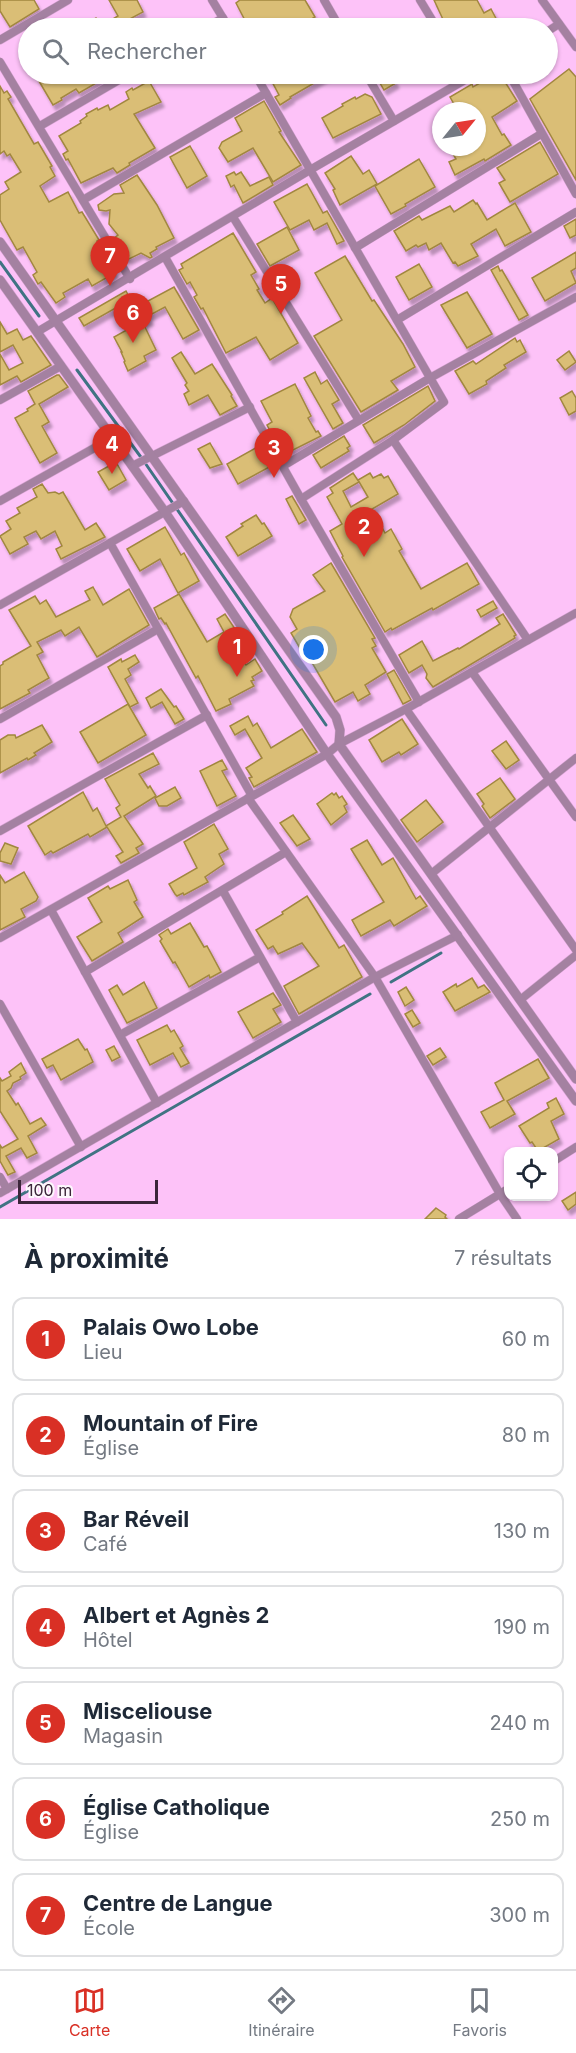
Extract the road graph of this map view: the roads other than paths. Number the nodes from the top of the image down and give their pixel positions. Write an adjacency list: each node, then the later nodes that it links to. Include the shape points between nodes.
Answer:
1 (68, 0): 6 (street)
2 (212, 0): 7 (street)
3 (324, 0): 8 (street)
4 (420, 0): 9 (street)
5 (542, 0): 10 (street)
6 (37, 18)
7 (223, 18)
8 (334, 18)
9 (431, 18)
10 (555, 18)
11 (559, 24): 14 (street)
12 (18, 29): 13 (street)
13 (0, 40)
14 (576, 47)
15 (0, 62): 23 (street)
16 (112, 84): 23 (street)
17 (261, 84): 21 (street)
18 (372, 84): 22 (street)
19 (452, 84): 22 (street)
20 (514, 84): 24 (street)
21 (266, 93): 25 (street); 27 (street)
22 (394, 121): 25 (street)
23 (39, 126): 27 (street)
24 (541, 134): 26 (street); 31 (street)
25 (310, 170): 29 (street); 31 (street)
26 (576, 194)
27 (83, 200): 33 (street)
28 (576, 212): 36 (street)
29 (233, 217): 32 (street); 43 (street)
30 (0, 242): 37 (street)
31 (355, 248): 36 (street)
32 (165, 257): 33 (street); 42 (street)
33 (130, 279): 37 (street)
34 (0, 280): 38 (street)
35 (576, 297): 40 (street)
36 (397, 320): 40 (street)
37 (56, 321): 38 (street); 46 (street)
38 (37, 333): 39 (street)
39 (61, 366): 41 (street); 44 (street)
40 (430, 378): 43 (street); 45 (street, via 444,402)
41 (0, 400)
42 (250, 407): 46 (street); 48 (street)
43 (358, 419): 48 (street)
44 (112, 438): 47 (street); 50 (street)
45 (393, 440): 49 (street); 57 (street)
46 (152, 455): 47 (street); 51 (street)
47 (132, 466): 52 (street)
48 (283, 466): 49 (street)
49 (301, 499): 59 (street)
50 (0, 501)
51 (184, 501): 52 (street); 63 (street, via 336,717)
52 (165, 512): 53 (street); 64 (street)
53 (110, 543): 54 (street); 56 (street)
54 (0, 605)
55 (576, 613): 57 (street)
56 (158, 629): 61 (street); 62 (street)
57 (528, 640): 58 (street)
58 (472, 672): 59 (street); 66 (street)
59 (419, 702): 60 (street)
60 (406, 709): 63 (street); 69 (street)
61 (207, 716): 67 (street); 70 (street)
62 (0, 719)
63 (339, 744): 64 (street); 72 (street)
64 (327, 754): 67 (street); 77 (street)
65 (576, 758): 66 (street)
66 (549, 779): 68 (street); 69 (street)
67 (250, 797): 71 (street); 74 (street)
68 (576, 817)
69 (489, 827): 72 (street); 78 (street)
70 (0, 831)
71 (286, 852): 73 (street); 82 (street)
72 (431, 874): 75 (street)
73 (223, 891): 80 (street); 81 (street)
74 (51, 910): 76 (street); 81 (street)
75 (472, 932): 77 (street); 83 (street)
76 (0, 938)
77 (459, 938): 82 (street); 88 (street)
78 (576, 950)
79 (576, 955): 83 (street)
80 (260, 957): 85 (street); 86 (street)
81 (85, 972): 86 (street)
82 (375, 977): 85 (street); 96 (street)
83 (520, 1000): 87 (street)
84 (0, 1004): 90 (street)
85 (297, 1022): 89 (street)
86 (120, 1035): 89 (street)
87 (576, 1079)
88 (576, 1101)
89 (157, 1103): 90 (street)
90 (81, 1146): 94 (street)
91 (576, 1147): 92 (street)
92 (558, 1158)
93 (0, 1177): 94 (street)
94 (3, 1191)
95 (504, 1192): 96 (street)
96 (500, 1194): 97 (street); 99 (street)
97 (469, 1216): 98 (street)
98 (459, 1219)
99 (517, 1219)

